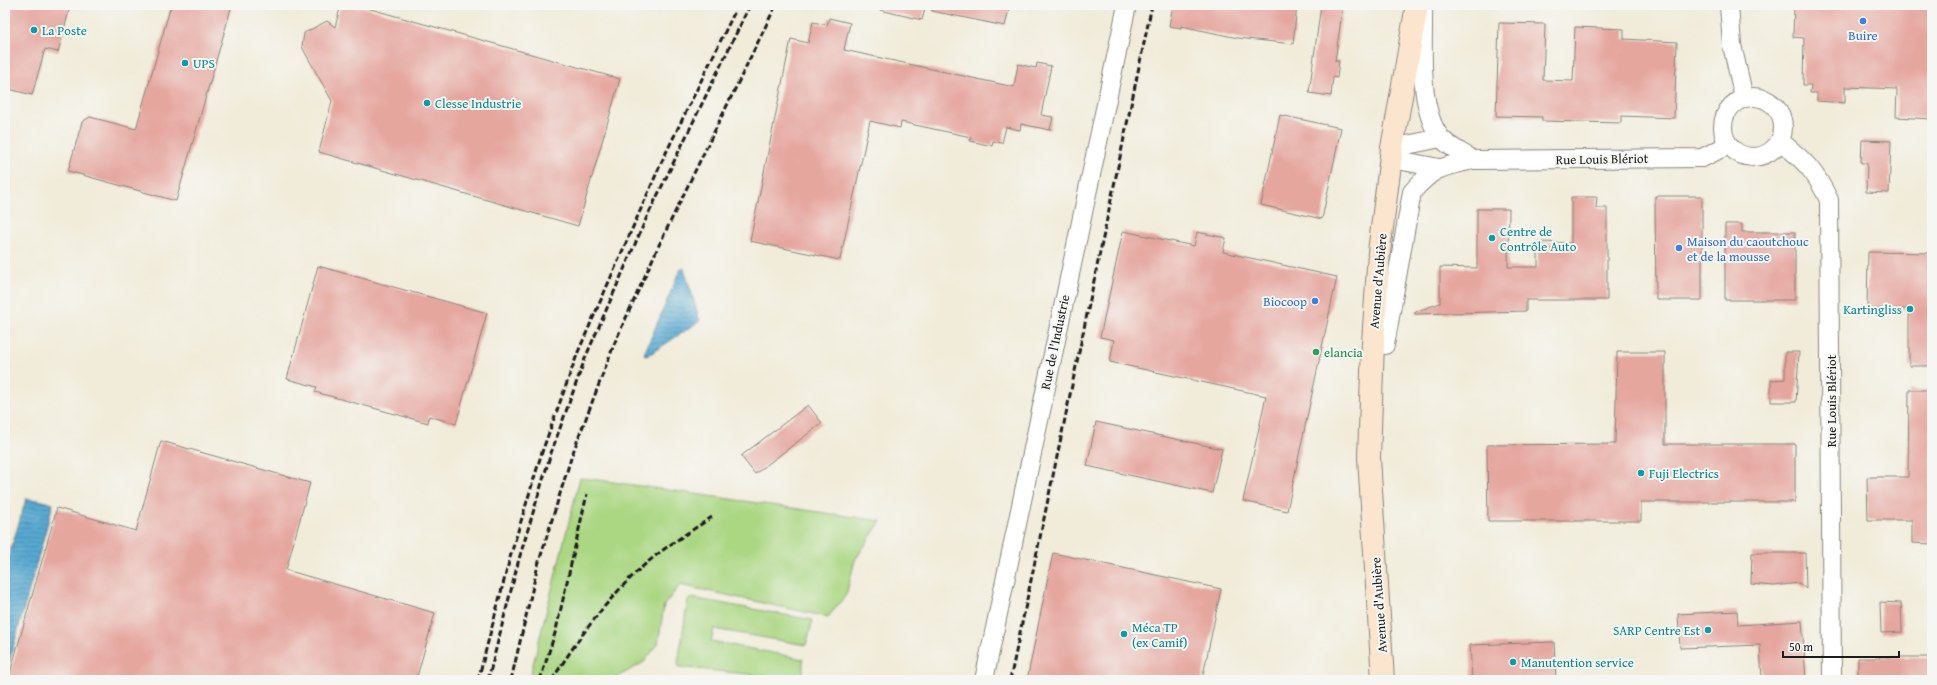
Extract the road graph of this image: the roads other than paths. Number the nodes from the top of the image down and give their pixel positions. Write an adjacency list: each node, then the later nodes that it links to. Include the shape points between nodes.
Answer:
1 (1127, 5): 13 (street, Rue de l'Industrie)
2 (1418, 5): 9 (main road, Avenue d'Aubière)
3 (1423, 5): 6 (street, via 1425,99 1431,122)
4 (1729, 5): 5 (street, via 1732,45)
5 (1744, 98): 7 (street, via 1754,96 1773,104 1783,122); 8 (street, via 1728,108 1724,117 1722,127)
6 (1441, 138): 9 (street); 10 (street)
7 (1780, 141): 8 (street, via 1769,152 1755,158 1744,157); 16 (street, Rue Louis Blériot, via 1802,159 1818,177 1829,200)
8 (1728, 145): 10 (street, Rue Louis Blériot, via 1702,158)
9 (1400, 152): 11 (street); 12 (main road, Avenue d'Aubière); 14 (main road, Avenue d'Aubière, via 1378,268 1372,343 1370,466)
10 (1473, 160): 11 (street, Avenue d'Aubière)
11 (1439, 168): 12 (street, Avenue d'Aubière, via 1412,192)
12 (1385, 345): 15 (main road, Avenue d'Aubière, via 1382,450)
13 (984, 680)
14 (1383, 680)
15 (1395, 680)
16 (1832, 680)

